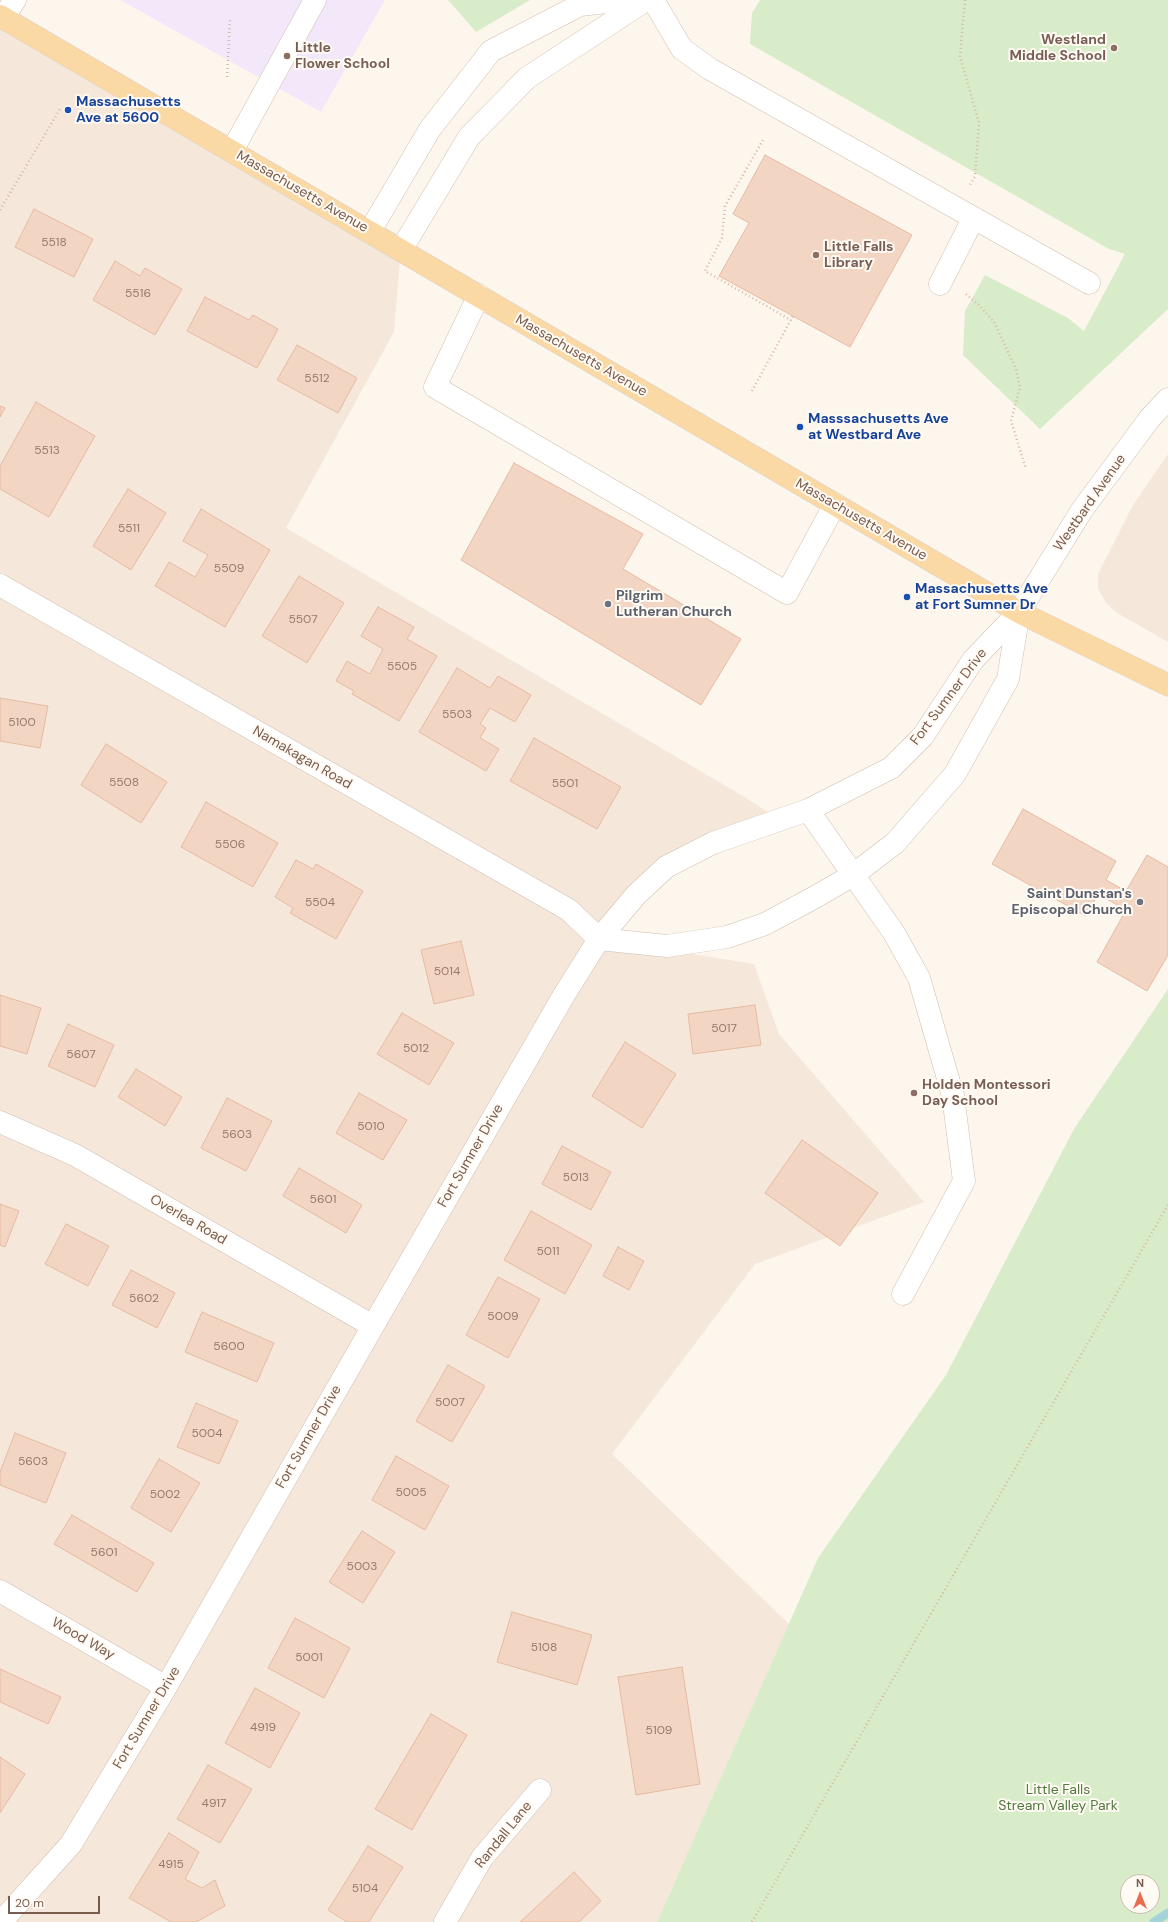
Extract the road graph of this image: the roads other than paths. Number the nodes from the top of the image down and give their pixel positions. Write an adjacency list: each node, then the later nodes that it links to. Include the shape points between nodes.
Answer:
1 (15, 0): 6 (street)
2 (315, 0): 7 (street)
3 (624, 0): 9 (street, via 580,5 491,51 430,129)
4 (646, 0): 10 (street, via 528,78 469,137)
5 (653, 0): 8 (street, via 682,49 710,69)
6 (2, 17): 7 (main road, Massachusetts Avenue)
7 (232, 151): 9 (main road, Massachusetts Avenue)
8 (964, 214): 11 (street); 12 (street)
9 (370, 231): 10 (main road, Massachusetts Avenue)
10 (401, 250): 13 (main road, Massachusetts Avenue)
11 (942, 280)
12 (1089, 283)
13 (478, 296): 15 (main road, Massachusetts Avenue); 15 (street, via 435,387 441,391 787,592)
14 (1168, 399): 17 (street, Westbard Avenue, via 1150,418 1082,510)
15 (835, 504): 17 (main road, Massachusetts Avenue)
16 (0, 585): 21 (street, Namakagan Road, via 569,910)
17 (1019, 612): 18 (main road, Massachusetts Avenue); 19 (street, Fort Sumner Drive, via 973,660 923,736 891,768); 20 (street, via 1008,679 955,774 895,843)
18 (1168, 685)
19 (808, 810): 20 (street); 21 (street, Fort Sumner Drive, via 713,843 666,867 636,895)
20 (853, 875): 21 (street, via 765,924 727,937 668,946); 23 (street, via 894,933 919,978 953,1096 964,1181)
21 (599, 939): 24 (street, Fort Sumner Drive)
22 (0, 1122): 24 (street, Overlea Road, via 75,1155)
23 (903, 1294)
24 (373, 1326): 26 (street, Fort Sumner Drive)
25 (0, 1591): 26 (street, Wood Way)
26 (166, 1687): 28 (street, Fort Sumner Drive, via 71,1844)
27 (540, 1790): 29 (street, Randall Lane, via 482,1858)
28 (1, 1922)
29 (445, 1922)

